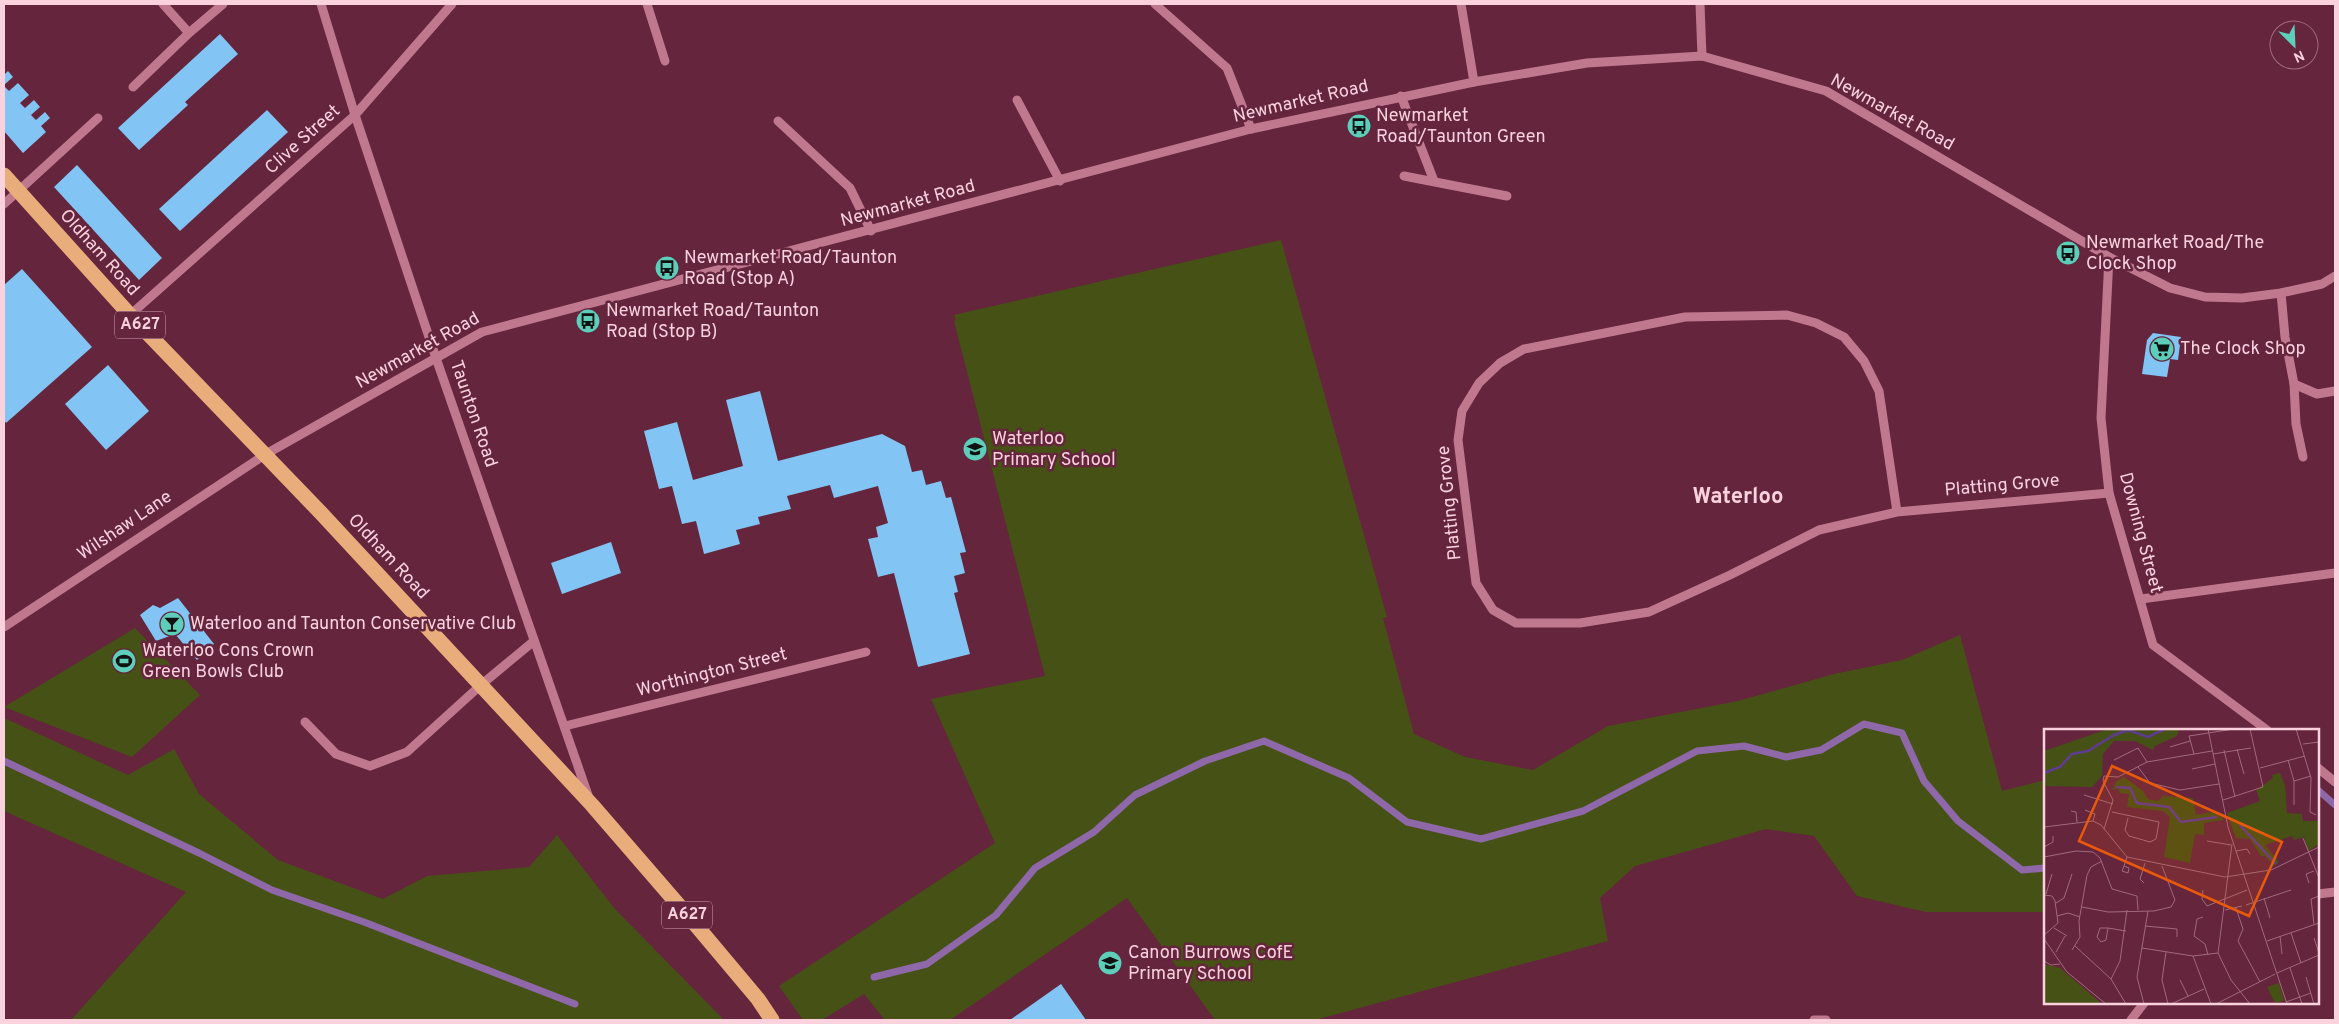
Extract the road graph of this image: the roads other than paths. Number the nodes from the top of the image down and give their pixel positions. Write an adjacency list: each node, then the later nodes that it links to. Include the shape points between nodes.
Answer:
1 (163, 4): 9 (street)
2 (223, 4): 9 (street)
3 (322, 4): 16 (street, Taunton Road)
4 (452, 4): 16 (street, Clive Street)
5 (648, 4): 11 (street)
6 (1156, 4): 19 (street, via 1227,68)
7 (1461, 4): 12 (street)
8 (1700, 4): 10 (street)
9 (189, 33): 13 (street)
10 (1702, 56): 12 (street, Newmarket Road, via 1587,63); 28 (street, Newmarket Road, via 1826,91)
11 (665, 61)
12 (1474, 82): 14 (street, Newmarket Road)
13 (133, 87)
14 (1401, 96): 19 (street, Newmarket Road); 23 (street)
15 (1017, 100): 22 (street)
16 (355, 115): 31 (street, Clive Street); 32 (street, Taunton Road)
17 (98, 118): 24 (street)
18 (778, 121): 27 (street, via 850,188)
19 (1251, 130): 22 (street, Newmarket Road)
20 (4, 175): 24 (highway, Oldham Road / A627)
21 (1404, 176): 23 (street)
22 (1060, 181): 27 (street, Newmarket Road)
23 (1434, 181): 25 (street)
24 (18, 191): 26 (street); 31 (highway, Oldham Road / A627)
25 (1507, 196)
26 (4, 204)
27 (871, 231): 32 (street, Newmarket Road, via 482,332)
28 (2109, 257): 30 (street, Newmarket Road, via 2170,288 2206,297 2242,298); 37 (street, Downing Street, via 2101,418)
29 (2335, 276): 30 (street, Newmarket Road, via 2322,284)
30 (2281, 293): 33 (street)
31 (130, 315): 35 (highway, Oldham Road / A627)
32 (436, 358): 35 (street, Newmarket Road); 42 (street, Taunton Road)
33 (2294, 384): 34 (street, via 2317,394); 36 (street, via 2296,424)
34 (2335, 391)
35 (266, 454): 41 (street, Wilshaw Lane); 44 (highway, Oldham Road / A627)
36 (2303, 457)
37 (2109, 494): 38 (street, Platting Grove); 40 (street, Downing Street)
38 (1897, 512): 38 (street, Platting Grove, via 1879,391 1864,361 1844,337 1816,323 1787,315 1686,317 1524,349 1500,363 1479,383 1462,411 1458,440 1476,583 1493,610 1516,623 1580,623 1649,612 1819,530)
39 (2335, 573): 40 (street)
40 (2141, 599): 47 (street, Downing Street, via 2153,645)
41 (4, 627)
42 (534, 642): 44 (street); 46 (street, Taunton Road)
43 (866, 652): 46 (street, Worthington Street)
44 (482, 684): 45 (street, via 408,752 370,766 336,754); 50 (highway, Oldham Road / A627)
45 (305, 722)
46 (565, 726): 50 (street, Taunton Road)
47 (2266, 729)
48 (2319, 769): 49 (street)
49 (2335, 782)
50 (592, 805): 54 (highway, Oldham Road / A627, via 758,999)
51 (2335, 892): 52 (street)
52 (2319, 894)
53 (2143, 1004): 57 (street)
54 (772, 1020)
55 (1814, 1020): 56 (street)
56 (1826, 1020)
57 (2131, 1020)

